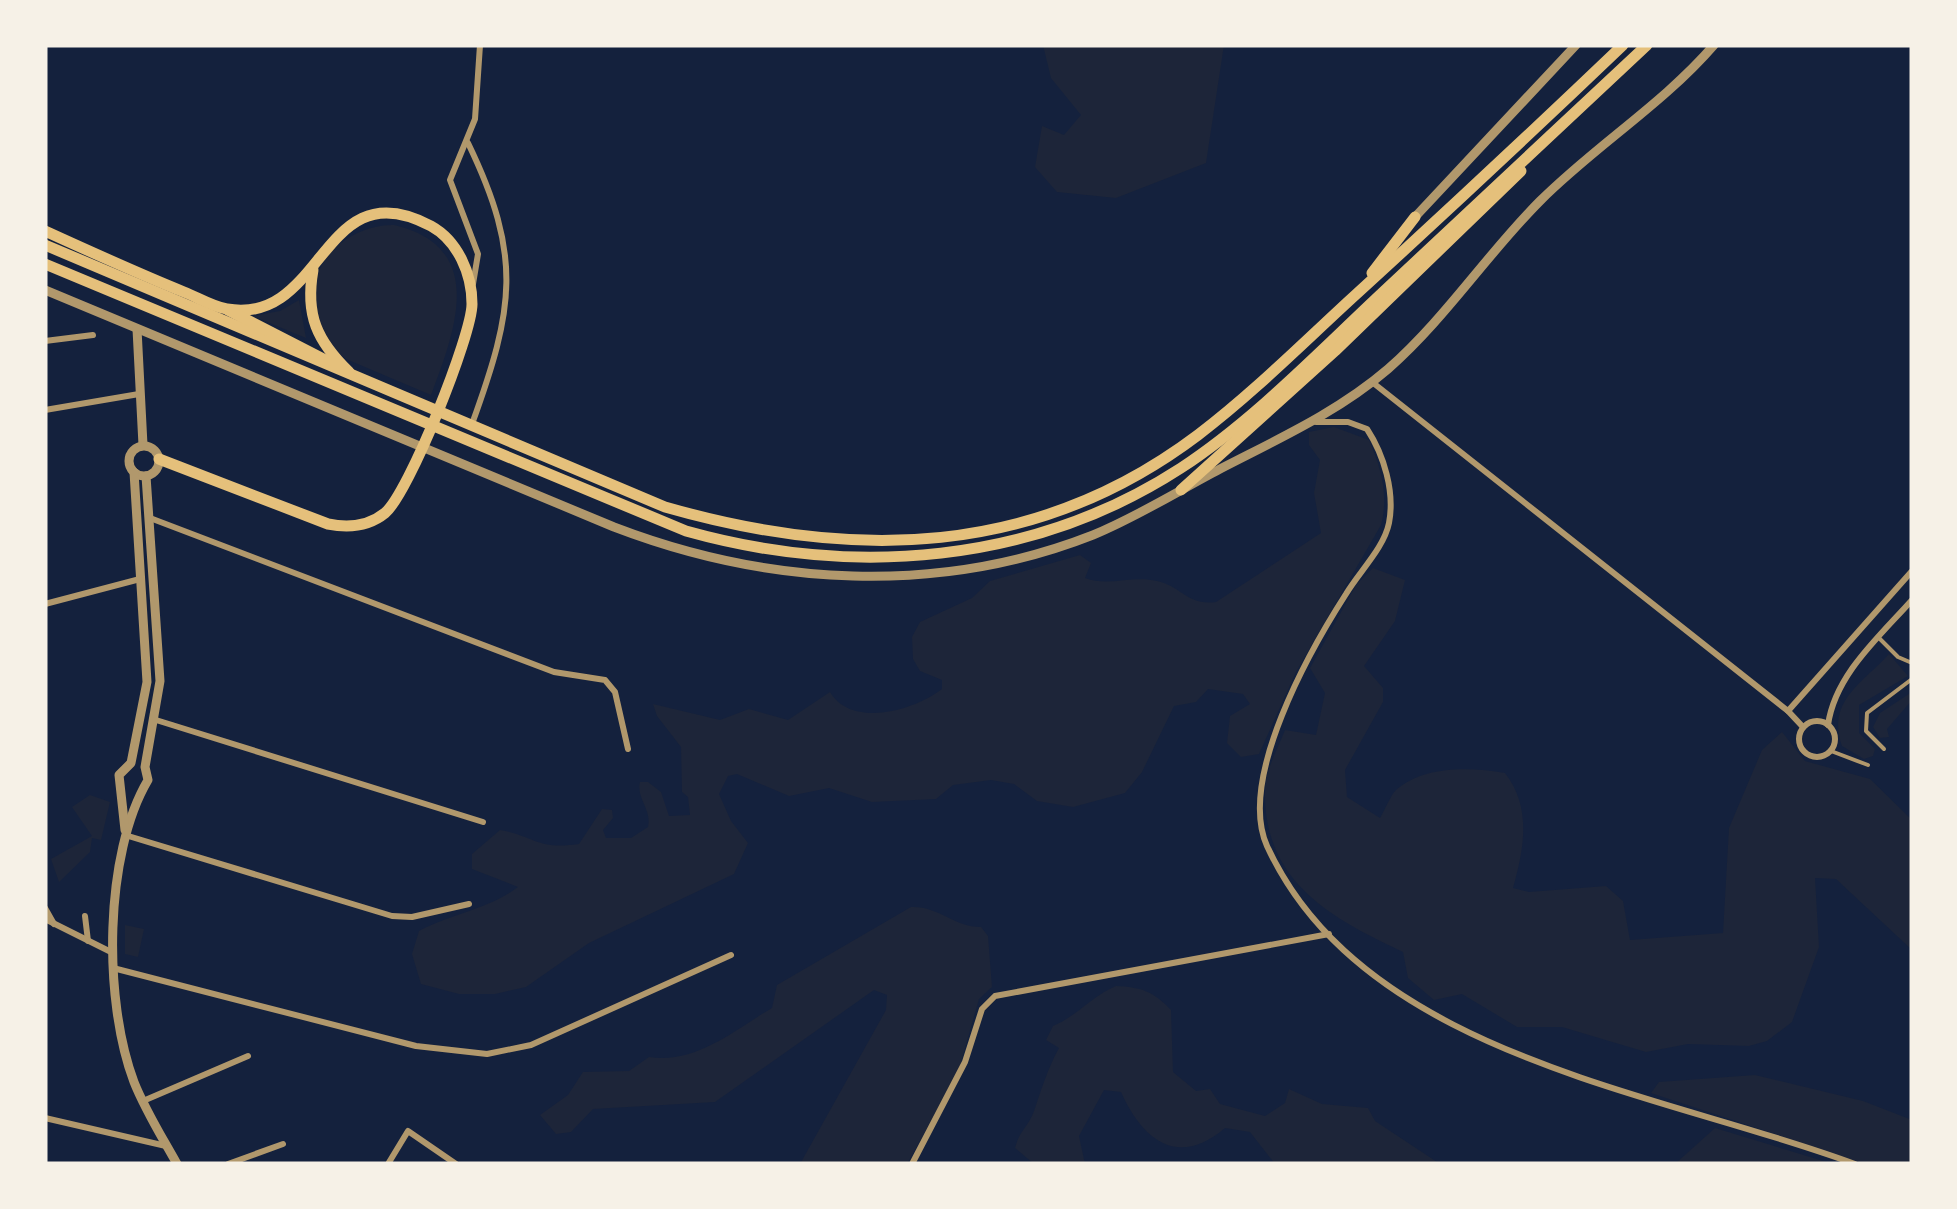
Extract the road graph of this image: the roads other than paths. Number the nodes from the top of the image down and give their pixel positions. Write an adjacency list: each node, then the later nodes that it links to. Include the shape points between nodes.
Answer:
1 (480, 45): 7 (street)
2 (1576, 45): 8 (street)
3 (1623, 45): 15 (highway)
4 (1647, 45): 6 (highway)
5 (1714, 45): 21 (street, via 1542,199)
6 (1551, 135): 11 (highway, via 1328,344 1181,468 1044,533 925,556 789,554 686,532); 30 (highway, via 1502,194)
7 (468, 143): 14 (street, via 450,180 478,254); 25 (street, via 499,219 509,285 500,340)
8 (1415, 217): 15 (highway)
9 (45, 230): 16 (highway)
10 (45, 245): 20 (highway)
11 (45, 264)
12 (313, 269): 14 (highway, via 347,226 398,216 447,238); 16 (highway, via 285,296); 20 (highway, via 315,331)
13 (45, 290): 17 (street)
14 (471, 290): 27 (highway, via 471,318 446,388 408,480 381,516 338,526)
15 (1352, 299): 25 (highway, via 1248,394 1151,466 1064,508 945,537 862,544 743,529 664,508)
16 (228, 310): 20 (highway)
17 (137, 329): 22 (street); 30 (street, via 641,537 764,569 864,578 989,565 1093,535)
18 (93, 335): 19 (street)
19 (45, 340)
20 (356, 379): 25 (highway)
21 (1372, 382): 24 (street); 39 (street)
22 (139, 394): 23 (street); 26 (street)
23 (45, 410)
24 (1310, 422): 30 (street); 58 (street, via 1364,427 1384,464 1390,498 1384,536 1298,678 1260,798 1267,846)
25 (470, 428)
26 (142, 446): 27 (street); 28 (street, via 129,459)
27 (160, 459): 29 (street)
28 (134, 472): 29 (street); 33 (street)
29 (146, 476): 31 (street)
30 (1181, 490)
31 (150, 518): 40 (street, via 159,634); 43 (street, via 554,672 605,680 615,692)
32 (1912, 571): 39 (street)
33 (142, 578): 35 (street); 46 (street, via 147,682)
34 (1912, 600): 36 (street)
35 (45, 604)
36 (1880, 638): 37 (lane); 41 (street, via 1831,699)
37 (1912, 663)
38 (1912, 679): 44 (lane, via 1867,712 1866,731)
39 (1788, 711): 42 (street)
40 (156, 720): 48 (street); 51 (street)
41 (1828, 725): 42 (street); 45 (street)
42 (1803, 727): 45 (street, via 1799,742 1807,755)
43 (628, 748)
44 (1884, 749)
45 (1831, 751): 47 (lane)
46 (130, 763): 48 (street); 49 (street, via 120,770)
47 (1868, 765)
48 (145, 767): 50 (street, via 148,780)
49 (123, 787): 50 (street); 52 (street)
50 (139, 790): 52 (street)
51 (482, 822)
52 (125, 835): 53 (street, via 392,916); 60 (street)
53 (469, 904)
54 (45, 908): 57 (street)
55 (84, 916): 59 (street)
56 (45, 920): 57 (street)
57 (54, 924): 59 (street)
58 (1330, 933): 72 (street, via 995,996 982,1009 966,1062); 73 (street, via 1419,1006 1488,1042)
59 (88, 941): 60 (street)
60 (113, 953): 62 (street)
61 (731, 955): 62 (street, via 532,1045 487,1054 416,1046)
62 (113, 968): 64 (street, via 124,1044)
63 (248, 1056): 64 (street)
64 (143, 1101): 67 (street)
65 (45, 1118): 67 (street)
66 (283, 1144): 69 (street)
67 (168, 1147): 68 (street)
68 (177, 1164)
69 (228, 1164)
70 (388, 1164): 71 (street, via 408,1131)
71 (456, 1164)
72 (912, 1164)
73 (1855, 1164)

